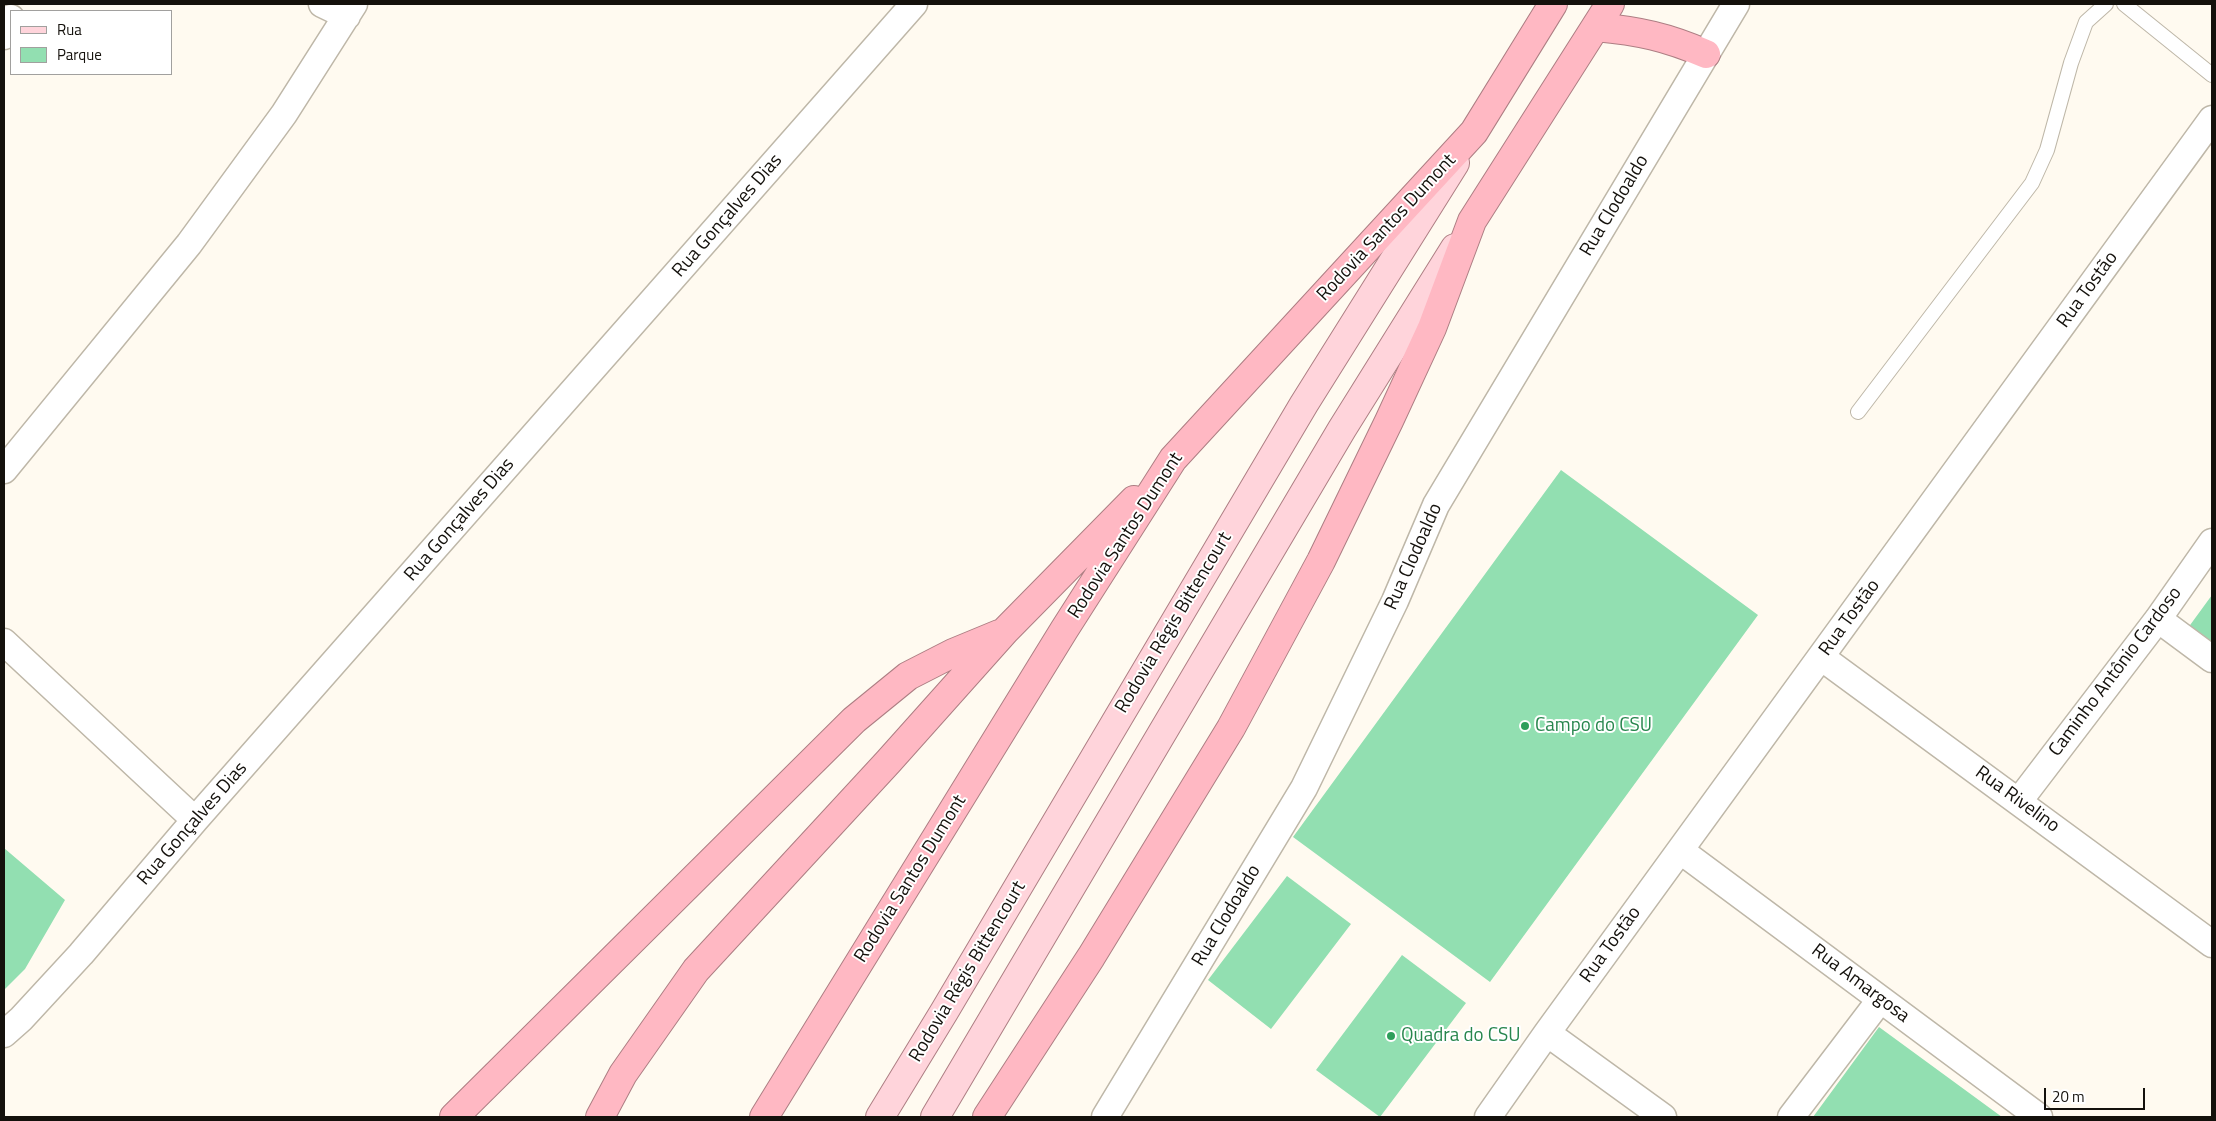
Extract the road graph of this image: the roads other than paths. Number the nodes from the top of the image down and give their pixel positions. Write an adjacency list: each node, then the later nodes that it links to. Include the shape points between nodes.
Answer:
1 (322, 4): 8 (street)
2 (914, 4): 27 (street, Rua Gonçalves Dias)
3 (1552, 4): 15 (highway, Rodovia Santos Dumont)
4 (1610, 4): 10 (highway)
5 (1736, 4): 12 (street, Rua Clodoaldo)
6 (2106, 4): 17 (lane, via 2086,22 2047,150 2032,183)
7 (2124, 4): 13 (lane)
8 (350, 10): 19 (street, via 284,114 189,244)
9 (10, 21): 11 (street)
10 (1596, 27): 12 (highway, via 1651,34 1675,40); 16 (highway)
11 (4, 36)
12 (1706, 54): 39 (street, Rua Clodoaldo, via 1436,505 1395,601 1304,788)
13 (2212, 75)
14 (2212, 119): 24 (street, Rua Tostão)
15 (1474, 132): 18 (highway, Rodovia Santos Dumont); 36 (main road, Rodovia Régis Bittencourt, via 1304,404)
16 (1472, 221): 37 (main road, via 1342,429); 38 (highway, via 1432,328 1321,561 1231,728 1091,957)
17 (1858, 412)
18 (1173, 459): 22 (highway); 35 (highway, Rodovia Santos Dumont)
19 (4, 470)
20 (2212, 542): 21 (street, Caminho Antônio Cardoso)
21 (2158, 619): 25 (street); 26 (street, Caminho Antônio Cardoso)
22 (1005, 631): 33 (highway, via 908,676 854,720); 34 (highway, via 696,970 623,1074)
23 (4, 642): 27 (street)
24 (1821, 657): 26 (street, Rua Rivelino); 28 (street, Rua Tostão)
25 (2212, 659)
26 (2019, 801): 29 (street, Rua Rivelino)
27 (195, 820): 32 (street, Rua Gonçalves Dias, via 81,954)
28 (1680, 851): 30 (street, Rua Amargosa); 31 (street, Rua Tostão)
29 (2208, 933)
30 (1880, 1000): 42 (street); 43 (street, Rua Amargosa)
31 (1547, 1032): 40 (street, Rua Tostão); 41 (street)
32 (4, 1034)
33 (454, 1117)
34 (600, 1117)
35 (764, 1117)
36 (880, 1117)
37 (935, 1117)
38 (987, 1117)
39 (1104, 1117)
40 (1488, 1117)
41 (1663, 1117)
42 (1791, 1117)
43 (2040, 1117)

